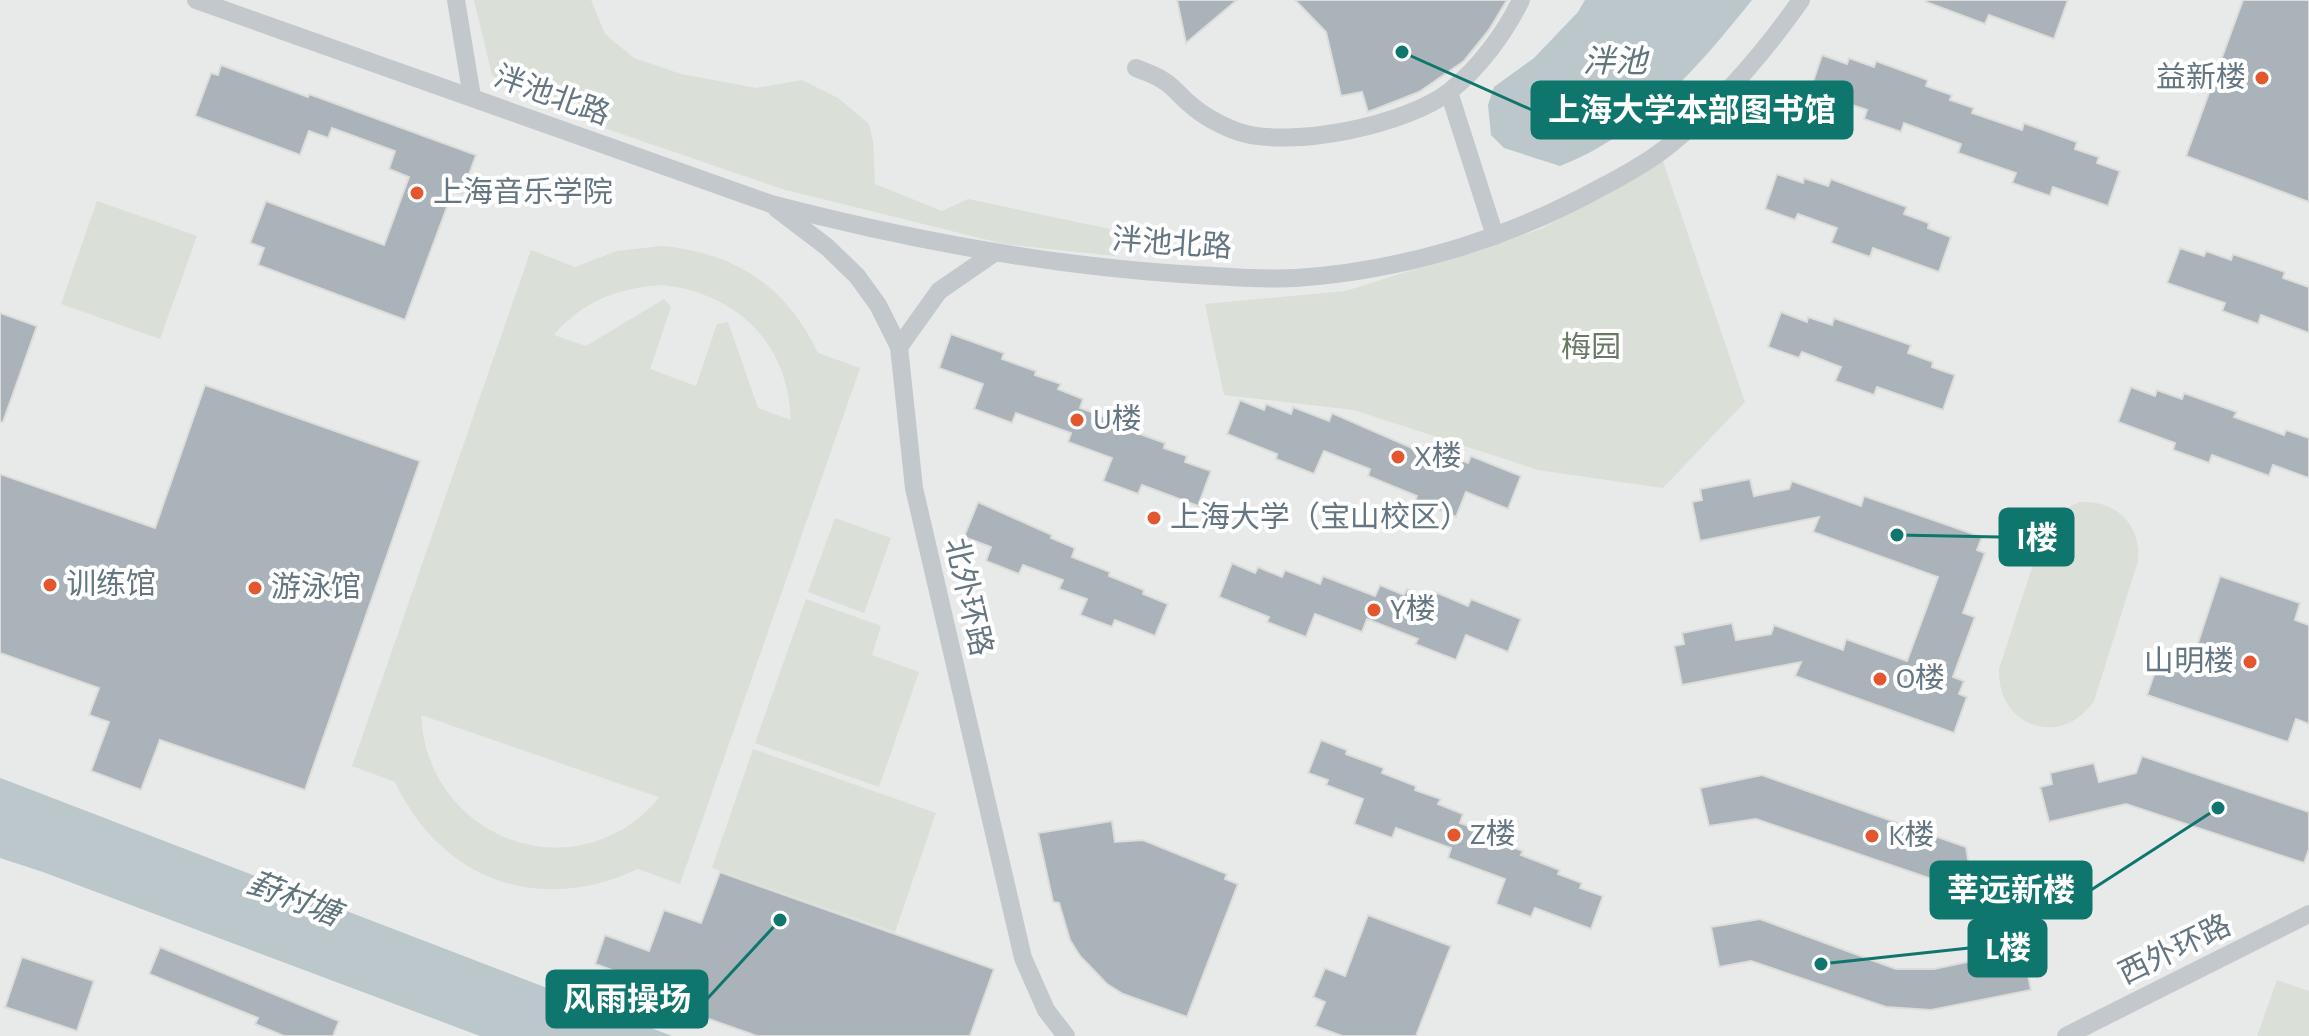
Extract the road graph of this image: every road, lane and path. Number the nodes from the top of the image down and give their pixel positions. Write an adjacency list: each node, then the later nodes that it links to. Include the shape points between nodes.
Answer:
1 (196, 0): 7 (street, 泮池北路)
2 (456, 0): 7 (street)
3 (1521, 0): 6 (street, via 1485,55)
4 (1801, 0): 9 (street, 泮池北路, via 1730,87 1665,149 1583,198)
5 (1136, 68): 6 (street, via 1240,132 1290,139 1343,133 1398,118)
6 (1449, 92): 9 (street)
7 (472, 97): 8 (street, 泮池北路)
8 (771, 204): 10 (street, 泮池北路); 11 (street, 北外环路, via 857,276)
9 (1495, 236): 10 (street, 泮池北路, via 1398,263 1294,278 1146,272)
10 (994, 253): 11 (street, via 939,291)
11 (899, 347): 13 (street, 北外环路, via 914,488 1023,958 1046,1010)
12 (2309, 914): 14 (street, 西外环路)
13 (1066, 1036)
14 (2066, 1036)

